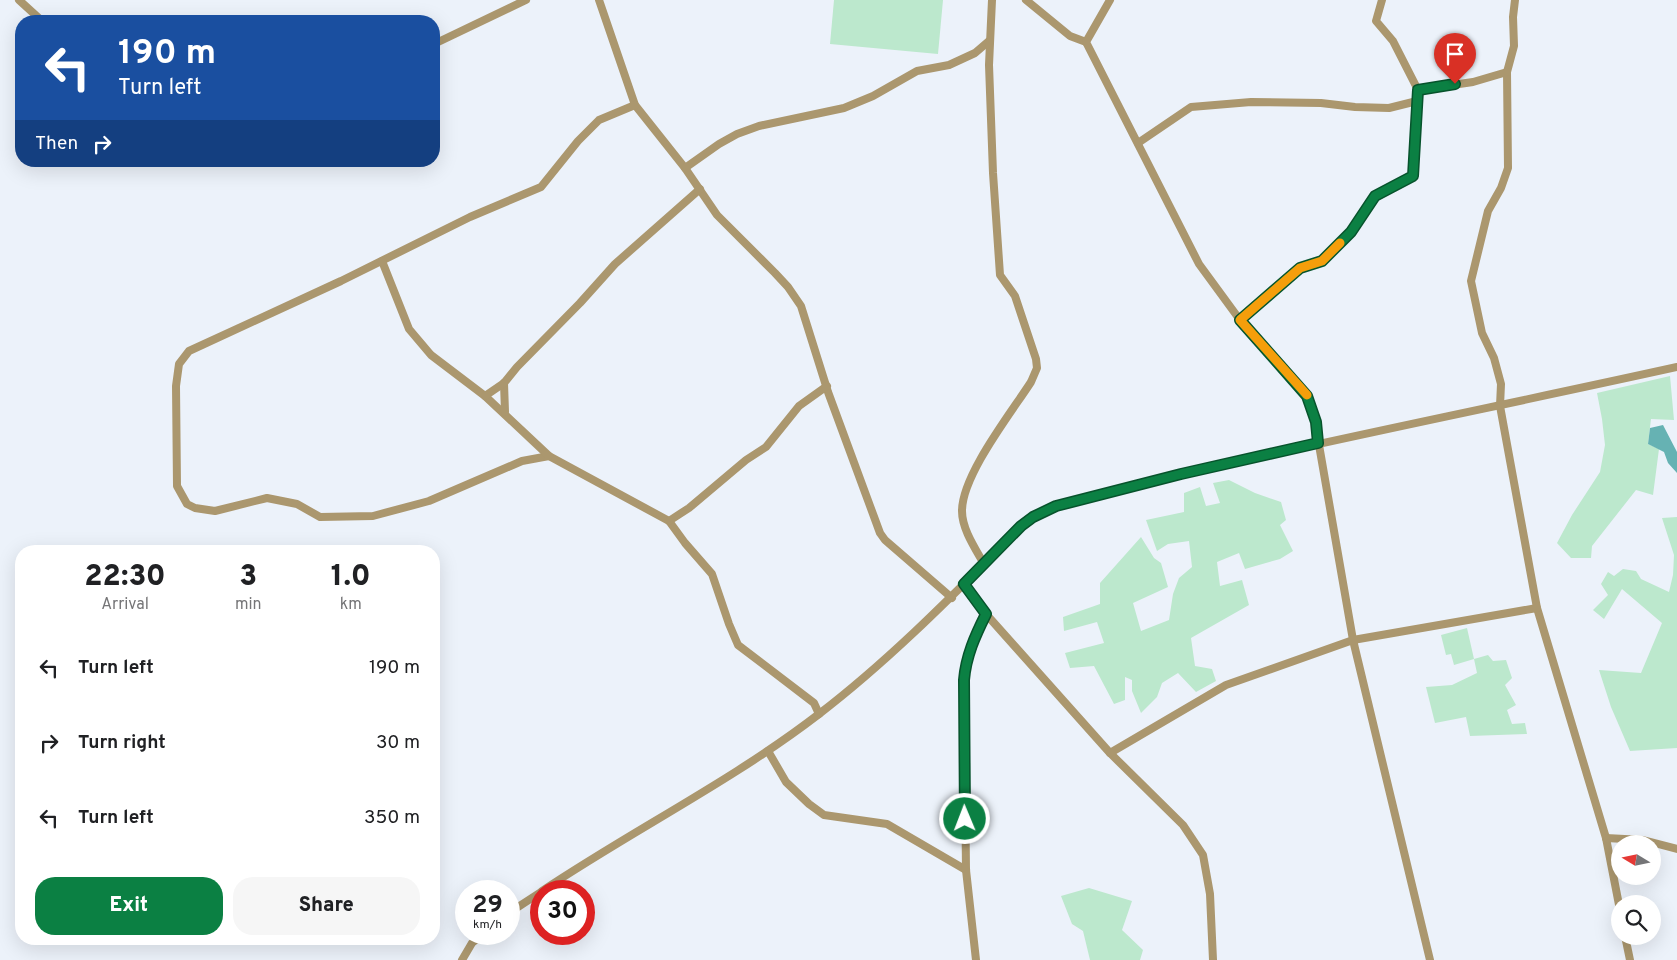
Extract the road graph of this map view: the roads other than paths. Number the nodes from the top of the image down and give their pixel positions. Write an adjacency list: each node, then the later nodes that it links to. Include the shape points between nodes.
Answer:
1 (20, 0): 9 (street)
2 (526, 0): 10 (street)
3 (599, 0): 16 (street)
4 (992, 0): 11 (street)
5 (1026, 0): 12 (street, via 1070,36)
6 (1110, 0): 12 (street)
7 (1382, 0): 14 (street, via 1376,21 1393,41)
8 (1515, 0): 13 (street, via 1514,46)
9 (36, 15)
10 (440, 41)
11 (989, 41): 18 (street, via 975,53 949,64 917,71 844,108 759,126 737,134); 31 (street, via 1000,275 1014,296 1037,368 978,462 968,484 963,520)
12 (1086, 42): 17 (street)
13 (1506, 72): 14 (street, via 1473,82); 26 (street, via 1508,168 1488,211 1471,281 1482,333 1494,358 1501,384)
14 (1418, 90): 15 (street)
15 (1416, 101): 17 (street, via 1389,108 1251,102 1190,107); 21 (street, via 1413,176 1375,196 1351,232 1322,261 1300,268)
16 (635, 105): 18 (street); 20 (street, via 599,120 541,188 470,217)
17 (1138, 143): 21 (street, via 1199,264)
18 (685, 168): 19 (street)
19 (700, 189): 23 (street, via 615,264); 24 (street, via 717,215 775,272 801,306)
20 (382, 261): 25 (street, via 409,330 431,355); 29 (street, via 190,351 179,364 176,386 177,486 187,504 215,511 267,498 297,504 320,516 373,516 429,501 522,461)
21 (1240, 320): 28 (street, via 1307,396 1316,422)
22 (1677, 367): 26 (street)
23 (504, 382): 25 (street); 27 (street)
24 (827, 386): 30 (street, via 798,406 766,448); 33 (street, via 884,540)
25 (485, 396): 27 (street)
26 (1500, 406): 28 (street); 34 (street)
27 (505, 412): 29 (street)
28 (1318, 443): 31 (street, via 1056,506 1021,526); 36 (street)
29 (549, 456): 30 (street)
30 (669, 521): 37 (street, via 712,574 738,645 814,703)
31 (984, 564): 32 (street)
32 (964, 584): 33 (street); 35 (street)
33 (952, 598): 37 (street)
34 (1537, 608): 36 (street); 40 (street)
35 (986, 614): 39 (street); 42 (street, via 975,636 964,680)
36 (1353, 640): 39 (street, via 1226,685); 50 (street)
37 (819, 714): 38 (street)
38 (768, 751): 42 (street, via 786,782 824,815 888,824); 43 (street)
39 (1110, 753): 49 (street, via 1184,825 1203,855 1210,894)
40 (1606, 838): 41 (street, via 1643,840); 44 (street)
41 (1677, 849)
42 (966, 870): 48 (street)
43 (559, 880)
44 (1617, 895)
45 (471, 945): 47 (street)
46 (1627, 945): 51 (street)
47 (462, 960)
48 (976, 960)
49 (1213, 960)
50 (1430, 960)
51 (1630, 960)

